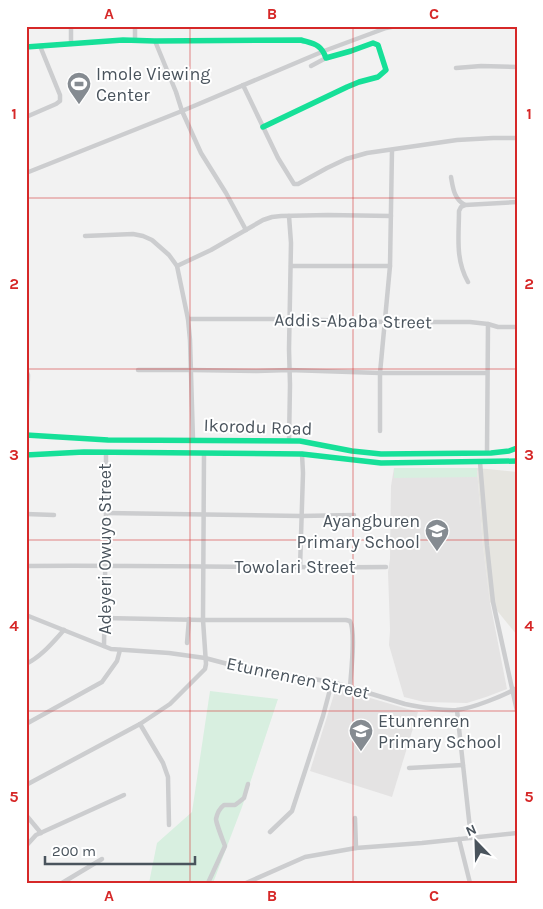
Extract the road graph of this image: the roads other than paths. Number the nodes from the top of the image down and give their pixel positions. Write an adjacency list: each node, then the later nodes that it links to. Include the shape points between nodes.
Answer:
1 (70, 26): 6 (street)
2 (135, 26): 4 (street)
3 (396, 26): 9 (street)
4 (135, 39): 5 (main road); 6 (main road)
5 (155, 41): 9 (main road, via 301,40 318,44); 15 (street)
6 (71, 44): 7 (main road)
7 (40, 46): 8 (main road); 16 (street, via 60,101)
8 (26, 47)
9 (324, 51): 10 (main road); 14 (street)
10 (326, 58): 11 (street); 17 (main road, via 376,43 386,70 382,76 343,89)
11 (311, 66)
12 (517, 67): 13 (street)
13 (456, 68)
14 (243, 85): 15 (street); 17 (street)
15 (182, 110): 20 (street); 26 (street, via 201,153)
16 (26, 117)
17 (263, 127): 19 (street, via 294,184 346,158)
18 (517, 138): 19 (street, via 457,140)
19 (392, 150): 25 (street)
20 (26, 174)
21 (451, 177): 23 (street, via 458,201)
22 (517, 202): 23 (street)
23 (465, 205): 31 (street, via 459,211 458,240 461,265)
24 (289, 216): 25 (street); 26 (street, via 272,216); 29 (street)
25 (391, 216): 30 (street)
26 (246, 230): 28 (street)
27 (85, 236): 28 (street, via 143,236 152,240)
28 (177, 266): 32 (street)
29 (291, 266): 30 (street); 33 (street)
30 (390, 266): 34 (street)
31 (468, 282)
32 (188, 319): 33 (street, Addis-Ababa Street); 39 (street)
33 (290, 320): 34 (street, Addis-Ababa Street); 40 (street)
34 (385, 322): 35 (street, Addis-Ababa Street); 41 (street)
35 (488, 324): 36 (street, Addis-Ababa Street); 42 (street)
36 (517, 327)
37 (26, 370): 44 (street)
38 (138, 370): 39 (street)
39 (192, 370): 40 (street); 45 (street)
40 (290, 370): 41 (street); 46 (street)
41 (380, 373): 42 (street); 43 (street)
42 (487, 373): 49 (street)
43 (380, 431)
44 (26, 435): 45 (main road, Ikorodu Road, via 108,440)
45 (194, 440): 46 (main road, Ikorodu Road)
46 (289, 441): 49 (main road, Ikorodu Road, via 315,442 362,452)
47 (517, 448): 49 (main road, Ikorodu Road)
48 (106, 452): 50 (main road, Ikorodu Road); 52 (main road, Ikorodu Road); 55 (street, Adeyeri Owuyo Street)
49 (487, 452)
50 (204, 454): 51 (main road, Ikorodu Road); 57 (street)
51 (302, 454): 54 (main road, Ikorodu Road, via 381,463); 60 (street)
52 (26, 455)
53 (517, 461): 54 (main road, Ikorodu Road)
54 (480, 462): 78 (street, via 494,602)
55 (106, 513): 57 (street); 62 (street, Adeyeri Owuyo Street)
56 (26, 514): 58 (street)
57 (204, 514): 60 (street); 63 (street)
58 (54, 515)
59 (354, 515): 60 (street)
60 (301, 516): 65 (street)
61 (26, 566): 62 (street, Towolari Street)
62 (105, 566): 63 (street, Towolari Street); 67 (street, Adeyeri Owuyo Street)
63 (204, 566): 65 (street, Towolari Street); 69 (street)
64 (386, 566): 65 (street, Towolari Street)
65 (300, 568)
66 (26, 615): 70 (street, Etunrenren Street)
67 (104, 618): 68 (street); 72 (street, Adeyeri Owuyo Street)
68 (189, 619): 69 (street); 71 (street)
69 (203, 620): 74 (street); 77 (street, via 350,621 353,634)
70 (64, 630): 72 (street, Etunrenren Street); 75 (street, via 44,652)
71 (187, 643)
72 (104, 646): 73 (street, Etunrenren Street)
73 (120, 650): 74 (street, Etunrenren Street); 81 (street, via 117,661 102,682)
74 (205, 658): 76 (street, Etunrenren Street, via 243,668); 82 (street, via 204,669 192,682 170,704)
75 (26, 664)
76 (332, 682): 77 (street, Etunrenren Street); 91 (street, via 292,811)
77 (350, 687): 79 (street, Etunrenren Street, via 405,704)
78 (515, 689): 79 (street, Etunrenren Street); 80 (street)
79 (457, 710): 83 (street)
80 (517, 711)
81 (26, 724)
82 (140, 724): 86 (street); 90 (street, via 168,777)
83 (463, 765): 84 (street); 94 (street)
84 (409, 768)
85 (248, 784): 101 (street, via 244,798 235,805 224,805 216,817 225,846)
86 (26, 785)
87 (124, 794): 92 (street)
88 (26, 815): 92 (street)
89 (355, 818): 98 (street)
90 (169, 825)
91 (270, 832)
92 (41, 833): 97 (street)
93 (516, 833): 94 (street); 96 (street)
94 (471, 838): 95 (street)
95 (459, 839): 98 (street); 103 (street)
96 (517, 839)
97 (26, 846)
98 (356, 848): 102 (street, via 305,857)
99 (102, 858): 100 (street)
100 (62, 883)
101 (208, 883)
102 (246, 883)
103 (470, 883)

